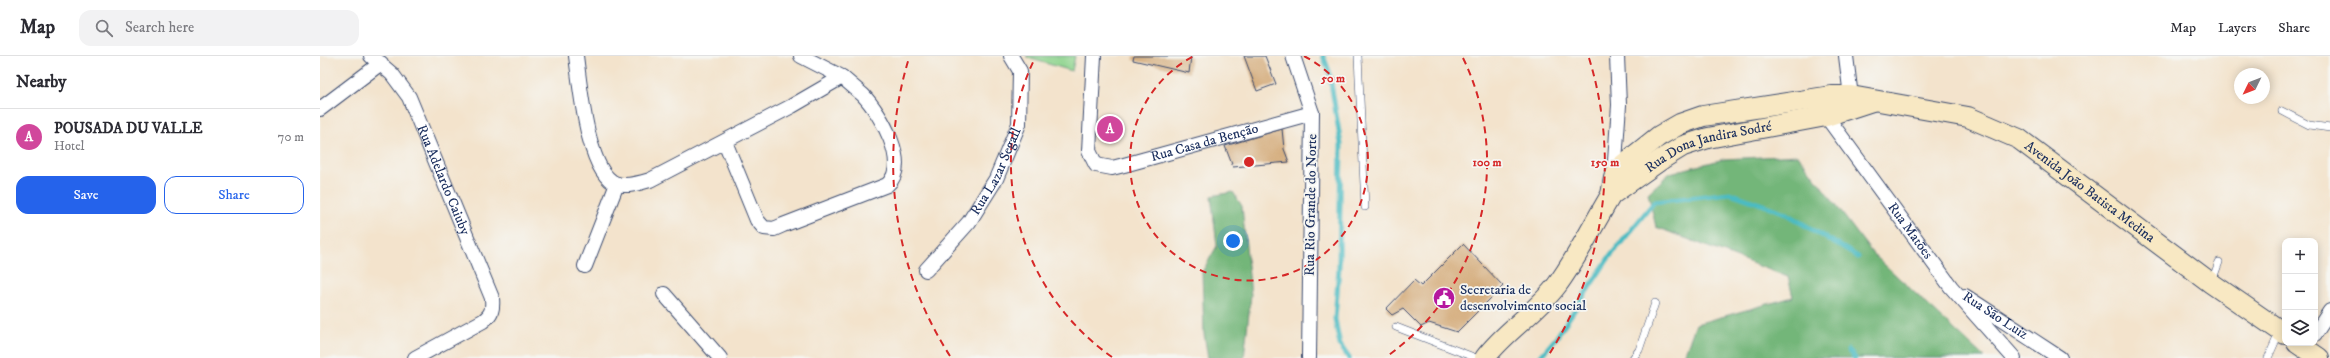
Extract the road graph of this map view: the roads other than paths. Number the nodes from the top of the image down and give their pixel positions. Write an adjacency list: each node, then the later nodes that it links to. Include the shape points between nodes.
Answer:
1 (576, 56): 17 (street, via 585,117 597,162 606,177)
2 (801, 56): 10 (street)
3 (1011, 56): 22 (street, Rua Lazar Segall, via 1020,71 1019,124 996,179 969,222)
4 (1094, 56): 14 (street, Rua Casa da Benção, via 1089,151 1096,165 1112,168)
5 (1293, 56): 14 (street, Rua Rio Grande do Norte)
6 (1358, 56): 19 (lane)
7 (1617, 56): 18 (street, via 1619,105)
8 (1846, 56): 11 (street)
9 (376, 60): 12 (street); 32 (street, Rua Adelardo Caiuby, via 392,74 409,97 492,298 493,308 490,315)
10 (842, 77): 16 (street); 16 (street, via 863,96 881,119 894,149 895,176 887,185 783,226 764,228 757,220)
11 (1850, 100): 18 (main road, Rua Dona Jandira Sodré, via 1683,146); 18 (main road, Rua Dona Jandira Sodré, via 1814,99 1703,116 1680,124 1634,154 1620,167); 23 (main road, Avenida João Batista Medina, via 1968,117 2019,139 2040,152); 24 (street, Rua Matões)
12 (320, 109)
13 (2282, 111): 15 (lane, via 2309,125)
14 (1312, 113): 35 (street, Rua Rio Grande do Norte)
15 (2330, 128)
16 (725, 142): 17 (street, via 650,180 635,184)
17 (617, 184): 21 (street)
18 (1612, 187): 37 (main road, via 1557,285 1535,311 1499,342)
19 (1365, 207)
20 (2219, 262): 23 (lane)
21 (585, 266)
22 (926, 270)
23 (2211, 283): 30 (main road, Avenida João Batista Medina)
24 (1951, 287): 39 (street, Rua Matões); 40 (street, Rua São Luiz)
25 (664, 294): 34 (street)
26 (1655, 303): 38 (lane, via 1639,350)
27 (2330, 311): 29 (street)
28 (1396, 328): 36 (lane)
29 (2318, 330)
30 (2282, 332)
31 (2282, 335): 41 (lane)
32 (434, 354): 33 (street)
33 (415, 358)
34 (720, 358)
35 (1310, 358)
36 (1476, 358)
37 (1486, 358)
38 (1633, 358)
39 (2014, 358)
40 (2060, 358)
41 (2268, 358)

